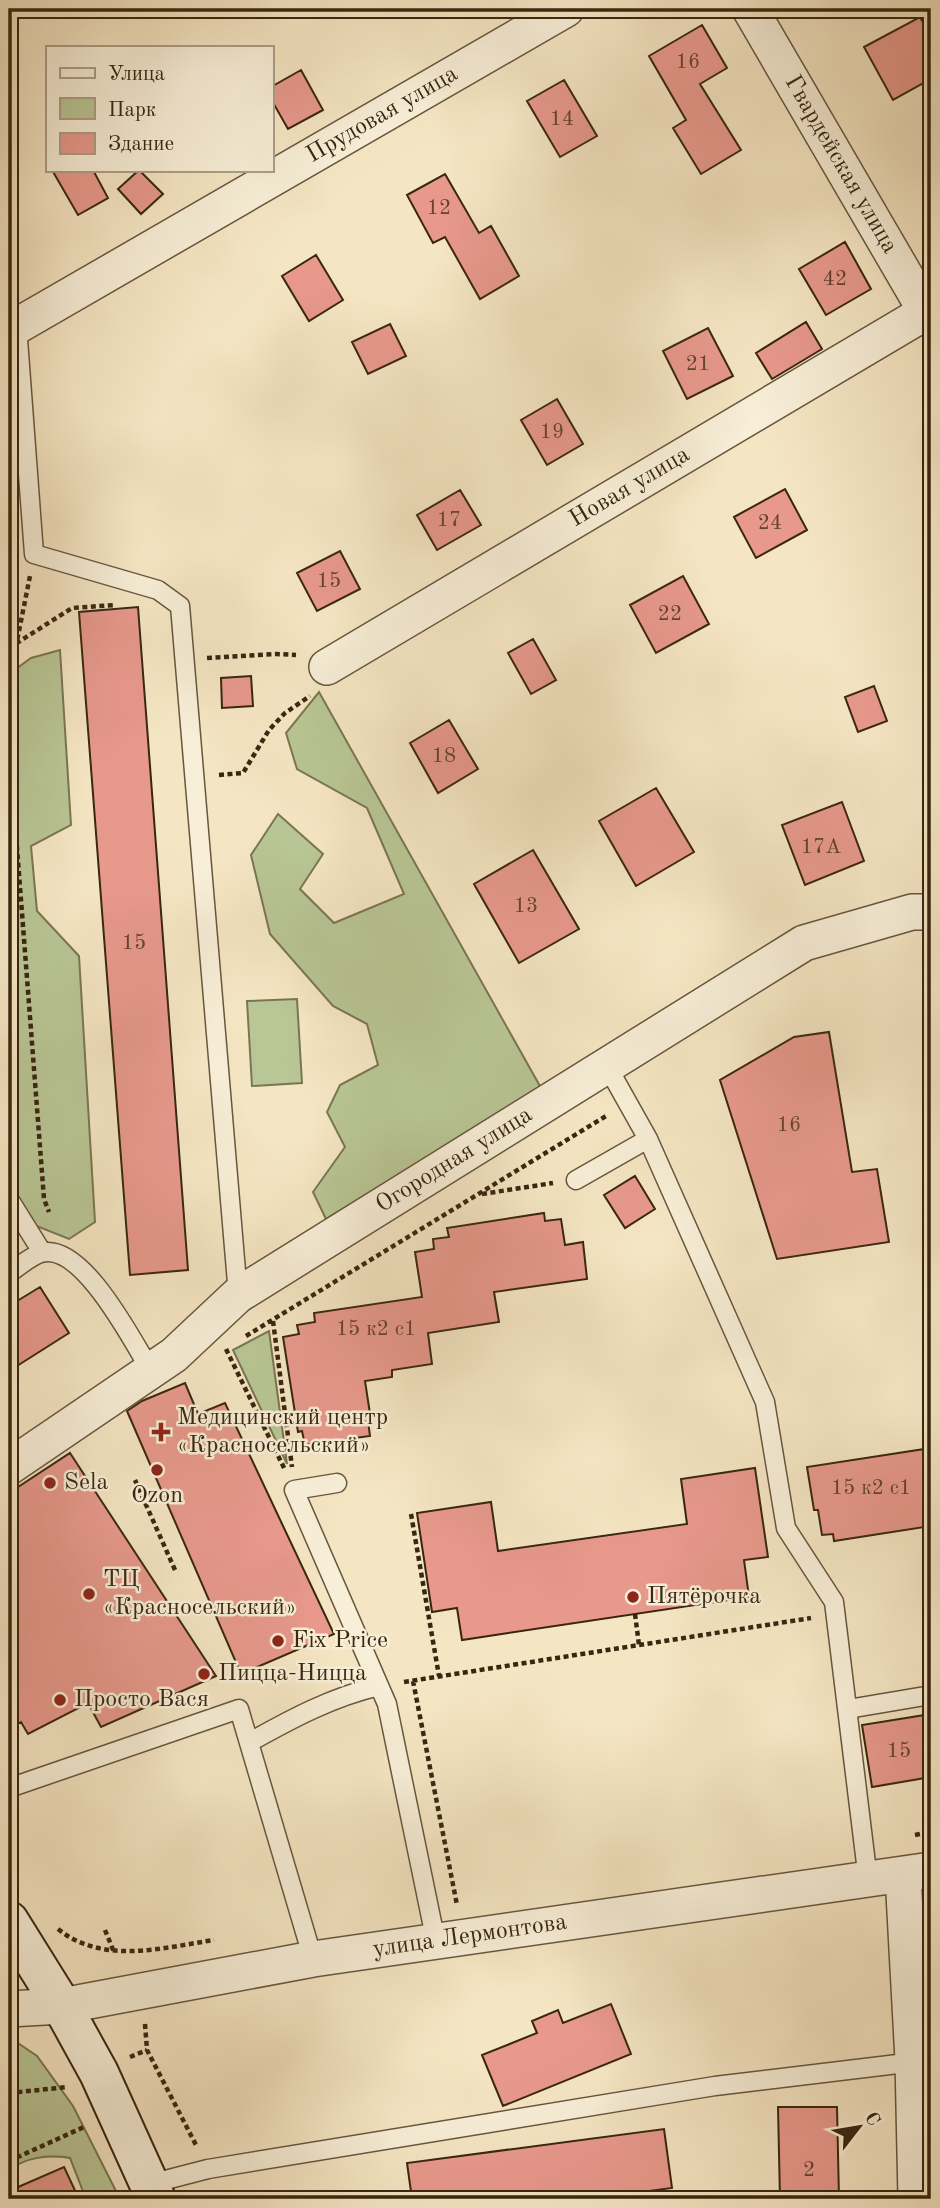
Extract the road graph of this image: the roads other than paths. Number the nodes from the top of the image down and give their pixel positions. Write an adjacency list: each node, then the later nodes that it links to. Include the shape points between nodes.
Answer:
1 (566, 9): 4 (street, Прудовая улица)
2 (750, 9): 3 (street, Гвардейская улица)
3 (930, 314): 5 (street, Новая улица)
4 (17, 326): 13 (lane, via 34,554 158,590 180,606)
5 (327, 667)
6 (931, 912): 7 (street, Огородная улица, via 912,912 804,943)
7 (607, 1066): 8 (lane); 13 (street, Огородная улица)
8 (648, 1139): 9 (lane); 20 (lane, via 765,1402 786,1528 834,1602)
9 (576, 1180)
10 (9, 1199): 11 (lane)
11 (42, 1252): 12 (lane); 15 (lane, via 66,1255)
12 (9, 1273)
13 (238, 1295): 15 (street, Огородная улица)
14 (216, 1348): 15 (lane)
15 (163, 1364): 16 (street, Огородная улица)
16 (9, 1467)
17 (337, 1483): 18 (lane, via 294,1490)
18 (379, 1686): 21 (lane, via 346,1694); 26 (lane, via 387,1704)
19 (931, 1695): 20 (lane)
20 (848, 1709): 24 (lane)
21 (250, 1742): 22 (lane, via 239,1709); 27 (lane)
22 (9, 1789)
23 (917, 1873): 24 (street, улица Лермонтова); 30 (street)
24 (869, 1880): 26 (street, улица Лермонтова)
25 (9, 1921): 28 (main road)
26 (436, 1942): 27 (street, улица Лермонтова)
27 (313, 1959): 28 (street, улица Лермонтова)
28 (62, 2006): 29 (street, улица Лермонтова); 31 (main road, via 99,2073)
29 (9, 2009)
30 (922, 2060): 31 (lane, via 715,2086 208,2169); 32 (street)
31 (153, 2192)
32 (916, 2199)

